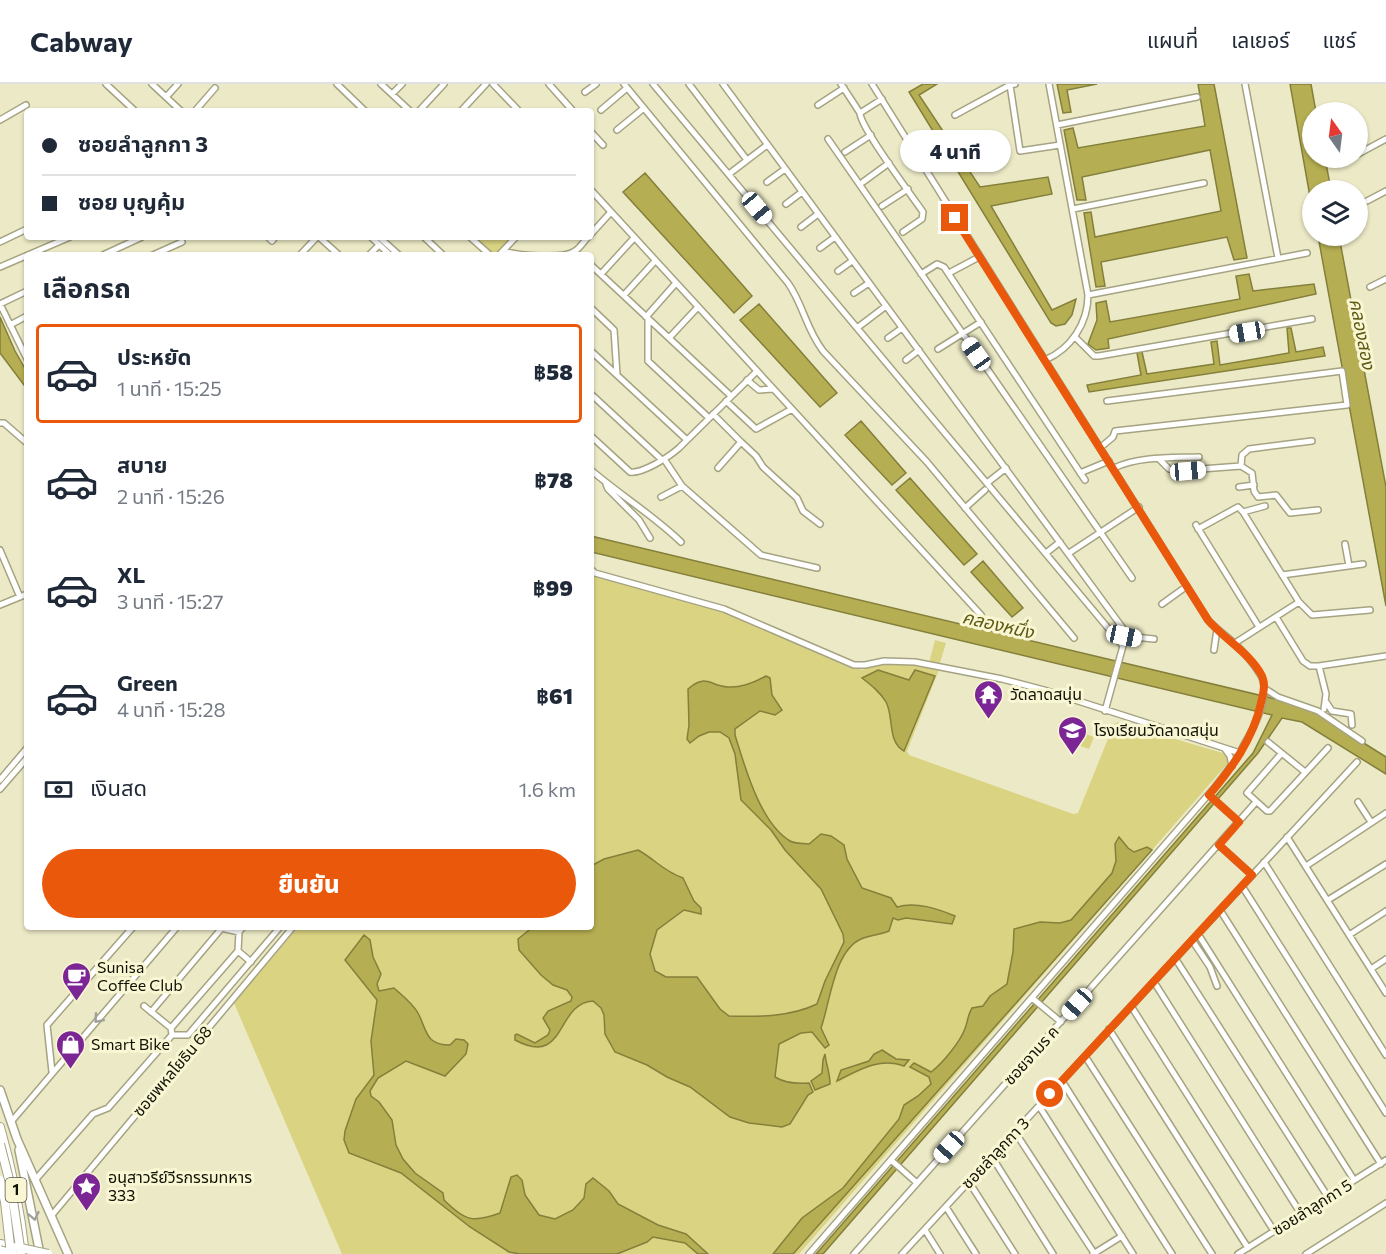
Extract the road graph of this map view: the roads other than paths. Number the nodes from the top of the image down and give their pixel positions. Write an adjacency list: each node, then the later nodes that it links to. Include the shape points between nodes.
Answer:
1 (106, 84): 29 (street)
2 (152, 84): 24 (street)
3 (178, 84): 24 (street)
4 (336, 84): 32 (street)
5 (381, 84): 23 (street)
6 (402, 84): 23 (street)
7 (444, 84): 34 (street)
8 (486, 84): 35 (street)
9 (493, 84): 36 (street)
10 (549, 84): 37 (street)
11 (596, 84): 22 (street)
12 (653, 84): 57 (street)
13 (689, 84): 54 (street)
14 (723, 84): 50 (street)
15 (872, 84): 26 (street)
16 (1012, 84): 41 (street); 51 (street, via 1020,152)
17 (1049, 84): 43 (street)
18 (1245, 84): 104 (street)
19 (626, 86): 38 (street); 39 (street)
20 (843, 86): 28 (street); 40 (street)
21 (215, 88): 31 (street)
22 (585, 92)
23 (392, 94): 33 (street)
24 (166, 97): 30 (street)
25 (1197, 97): 43 (street)
26 (882, 99): 40 (street); 102 (street)
27 (26, 105): 42 (street)
28 (818, 105)
29 (132, 108)
30 (179, 108)
31 (198, 108)
32 (362, 108)
33 (407, 108)
34 (422, 108)
35 (464, 108)
36 (516, 108)
37 (570, 108)
38 (644, 108): 44 (street); 179 (street, via 788,283 823,351)
39 (601, 110)
40 (860, 115): 46 (street)
41 (955, 115)
42 (0, 120)
43 (1056, 125): 51 (street)
44 (617, 130)
45 (594, 135): 49 (street)
46 (871, 135): 53 (street); 55 (street)
47 (828, 139): 112 (street)
48 (1386, 139): 52 (street)
49 (603, 145)
50 (767, 145): 54 (street); 56 (street)
51 (1060, 145): 68 (street)
52 (1368, 149)
53 (845, 152)
54 (747, 160): 57 (street)
55 (890, 163): 59 (street); 61 (street)
56 (785, 169): 58 (street); 63 (street)
57 (729, 174): 130 (street)
58 (767, 182)
59 (863, 182)
60 (1204, 183): 68 (street)
61 (908, 189): 67 (street); 74 (street, via 923,212 921,219)
62 (1386, 191): 65 (street)
63 (802, 192): 66 (street); 70 (street)
64 (594, 193): 69 (street)
65 (1368, 200)
66 (786, 204)
67 (882, 206)
68 (1073, 209): 119 (street)
69 (611, 212): 73 (street); 76 (street)
70 (818, 214): 71 (street); 75 (street)
71 (801, 227)
72 (24, 231): 86 (street)
73 (594, 231)
74 (903, 232)
75 (835, 237): 89 (street); 106 (street)
76 (634, 238): 105 (street); 111 (street)
77 (63, 240): 90 (street)
78 (136, 240): 91 (street)
79 (315, 240): 93 (street)
80 (322, 240): 94 (street)
81 (373, 240): 88 (street)
82 (382, 240): 97 (street)
83 (427, 240): 98 (street)
84 (473, 240): 99 (street)
85 (513, 240): 100 (street)
86 (0, 242)
87 (182, 242): 92 (street)
88 (379, 245): 95 (street); 96 (street)
89 (820, 248)
90 (35, 252)
91 (110, 252)
92 (160, 252)
93 (303, 252)
94 (336, 252)
95 (372, 252)
96 (387, 252)
97 (396, 252)
98 (440, 252)
99 (487, 252)
100 (502, 252)
101 (1306, 254): 104 (street)
102 (979, 256): 110 (street); 141 (street)
103 (24, 257): 107 (street)
104 (1278, 258): 119 (street)
105 (656, 261): 115 (street); 120 (street)
106 (852, 261): 109 (street); 114 (street)
107 (0, 267)
108 (594, 268): 111 (street)
109 (838, 271)
110 (949, 273): 112 (street, via 939,264); 128 (street)
111 (601, 274): 120 (street)
112 (921, 274): 132 (street)
113 (1386, 279): 116 (street)
114 (869, 283): 118 (street); 122 (street)
115 (676, 284): 123 (street); 126 (street)
116 (1370, 287)
117 (24, 292): 121 (street)
118 (854, 293)
119 (1088, 295): 133 (street, via 1087,311)
120 (624, 296): 126 (street)
121 (0, 304): 129 (street)
122 (886, 306): 130 (street); 131 (street)
123 (698, 308): 134 (street); 142 (street)
124 (594, 311): 143 (street, via 614,330)
125 (24, 318): 129 (street)
126 (647, 318): 134 (street); 151 (street, via 648,361)
127 (1312, 319): 133 (street, via 1094,356)
128 (981, 322): 132 (street); 168 (street)
129 (10, 325): 138 (street)
130 (857, 328): 171 (street)
131 (902, 328): 135 (street); 137 (street)
132 (962, 335): 136 (street); 183 (street)
133 (1075, 337): 141 (street, via 1062,351)
134 (669, 338): 146 (street)
135 (888, 338)
136 (938, 349)
137 (919, 350): 140 (street); 165 (street)
138 (24, 353)
139 (594, 354): 143 (street)
140 (906, 360)
141 (1045, 360): 158 (street)
142 (757, 371): 144 (street); 145 (street)
143 (617, 375): 155 (street)
144 (747, 380): 145 (street, via 759,390); 146 (street)
145 (773, 389): 150 (street)
146 (731, 396): 148 (street)
147 (594, 397): 160 (street)
148 (726, 401): 150 (street, via 756,429); 151 (street)
149 (1107, 401): 158 (street, via 1342,371 1347,405 1115,431)
150 (792, 409): 204 (street)
151 (711, 416): 155 (street); 157 (street)
152 (0, 423): 154 (street)
153 (594, 439): 160 (street, via 630,472 636,473)
154 (24, 440)
155 (687, 440): 160 (street)
156 (1312, 441): 163 (street, via 1249,449 1242,455)
157 (741, 442): 164 (street); 182 (street, via 797,498 803,511)
158 (1101, 447): 162 (street)
159 (1199, 457): 161 (street)
160 (663, 459): 173 (street)
161 (1159, 459): 163 (street, via 1175,471); 166 (street)
162 (1109, 461): 166 (street); 168 (street)
163 (1241, 466): 172 (street, via 1252,473)
164 (718, 468)
165 (1006, 468): 171 (street); 186 (street)
166 (1114, 468): 178 (street)
167 (594, 472): 170 (street)
168 (1080, 473): 169 (street)
169 (1086, 480)
170 (607, 483): 184 (street); 185 (street)
171 (987, 483): 189 (street)
172 (1254, 485): 174 (street); 180 (street, via 1258,496 1275,495 1290,513)
173 (682, 486): 176 (street); 193 (street, via 761,555)
174 (1239, 487)
175 (985, 490): 179 (street)
176 (662, 496)
177 (1265, 506): 181 (street)
178 (1139, 507): 183 (street); 197 (street)
179 (965, 508): 209 (street)
180 (1318, 510)
181 (1243, 512): 195 (street); 206 (street, via 1236,507 1197,527)
182 (820, 524)
183 (1100, 532): 190 (street); 196 (street)
184 (650, 538)
185 (681, 542)
186 (1060, 542): 189 (street); 190 (street)
187 (1345, 544): 192 (street)
188 (0, 550): 199 (street)
189 (1046, 553): 212 (street)
190 (1069, 553): 208 (street, via 1122,627)
191 (1363, 564): 192 (street)
192 (1349, 566): 195 (street)
193 (817, 568)
194 (594, 573): 217 (street, via 724,609 854,665 915,662 1002,679)
195 (1282, 575): 200 (street)
196 (1132, 578)
197 (1186, 586): 201 (street); 207 (street)
198 (24, 595): 199 (street)
199 (20, 597): 202 (street)
200 (1299, 602): 203 (street, via 1312,615); 205 (street)
201 (1162, 604)
202 (0, 605)
203 (1371, 610)
204 (981, 615)
205 (1276, 617): 206 (street); 215 (street, via 1303,662)
206 (1259, 627): 211 (street)
207 (1217, 629): 211 (street); 213 (street)
208 (1124, 636): 210 (street); 212 (street)
209 (1074, 638)
210 (1154, 639)
211 (1234, 643): 216 (street, via 1260,673)
212 (1123, 646): 217 (street)
213 (1214, 650)
214 (1386, 656): 215 (street)
215 (1319, 666): 218 (street, via 1325,706 1351,714)
216 (1264, 689): 219 (street, via 1318,711); 224 (street, via 1258,715)
217 (1106, 711): 222 (street)
218 (1352, 725)
219 (1362, 741)
220 (1268, 742): 225 (street)
221 (1328, 748): 229 (street)
222 (1226, 749): 224 (street); 228 (street)
223 (24, 752): 230 (street)
224 (1240, 753): 228 (street)
225 (1281, 754): 229 (street); 233 (street, via 1248,791 1247,795)
226 (24, 761): 231 (street)
227 (1358, 762): 238 (street, ซอยลำลูกกา 3)
228 (1232, 766): 232 (street)
229 (1305, 772): 233 (street, via 1270,811)
230 (0, 780)
231 (0, 789)
232 (1212, 798): 236 (street); 265 (street)
233 (1256, 802): 236 (street, ซอยจามร ค)
234 (1358, 802): 237 (street)
235 (1386, 813): 237 (street)
236 (1239, 822): 239 (street, ซอยจามร ค)
237 (1371, 822): 242 (street)
238 (1287, 837): 240 (street, ซอยลำลูกกา 3); 242 (street)
239 (1219, 845): 243 (street); 269 (street, ซอยจามร ค)
240 (1264, 862): 243 (street, ซอยลำลูกกา 3); 272 (street)
241 (1386, 864): 245 (street)
242 (1306, 866): 245 (street)
243 (1252, 875): 244 (street, ซอยลำลูกกา 3)
244 (1242, 885): 246 (street, ซอยลำลูกกา 3); 278 (street)
245 (1328, 900): 255 (street)
246 (1220, 910): 254 (street, ซอยลำลูกกา 3); 285 (street)
247 (1386, 911): 255 (street)
248 (130, 930): 274 (street, via 47,1025)
249 (174, 930): 274 (street, one-way to 274)
250 (219, 930): 268 (street)
251 (241, 930): 257 (street)
252 (278, 930): 260 (street)
253 (290, 930): 297 (street, ซอยพหลโยธิน 68)
254 (1198, 934): 256 (street, ซอยลำลูกกา 3); 289 (street)
255 (1349, 935): 261 (street)
256 (1192, 940): 258 (street, ซอยลำลูกกา 3); 263 (street)
257 (238, 951): 260 (street); 271 (street)
258 (1175, 958): 262 (street, ซอยลำลูกกา 3); 292 (street)
259 (1386, 959): 261 (street)
260 (251, 962): 271 (street, via 188,1035)
261 (1371, 969): 264 (street)
262 (1154, 982): 267 (street, ซอยลำลูกกา 3); 296 (street)
263 (1217, 986)
264 (1386, 993)
265 (1034, 1000): 269 (street); 286 (street)
266 (144, 1006): 268 (street)
267 (1131, 1006): 270 (street, ซอยลำลูกกา 3); 299 (street)
268 (151, 1012): 271 (street)
269 (1061, 1022): 291 (street, ซอยจามร ค)
270 (1109, 1029): 273 (street, ซอยลำลูกกา 3); 301 (street)
271 (172, 1032): 287 (street, via 108,1108 93,1114)
272 (1386, 1055)
273 (1085, 1056): 275 (street, ซอยลำลูกกา 3); 317 (street)
274 (52, 1072): 279 (street)
275 (1062, 1081): 277 (street, ซอยลำลูกกา 3); 316 (street)
276 (0, 1090): 279 (main road, 1)
277 (1039, 1106): 281 (street, ซอยลำลูกกา 3); 300 (street)
278 (1386, 1113)
279 (11, 1122): 282 (main road, 1)
280 (0, 1127): 304 (highway, 1, via 21,1213)
281 (1015, 1132): 284 (street, ซอยลำลูกกา 3); 303 (street)
282 (16, 1139): 287 (main road, 1); 305 (main road, one-way to 305)
283 (0, 1144): 304 (highway, bridge)
284 (992, 1157): 290 (street, ซอยลำลูกกา 3); 314 (street)
285 (1383, 1162): 289 (street, ซอยลำลูกกา 5)
286 (896, 1164): 291 (street); 308 (street)
287 (36, 1179): 297 (main road, 1)
288 (0, 1180): 302 (highway, bridge, via 5,1202)
289 (1354, 1180): 292 (street, ซอยลำลูกกา 5)
290 (969, 1182): 295 (street, ซอยลำลูกกา 3); 313 (street)
291 (917, 1183): 309 (street, ซอยจามร ค)
292 (1328, 1197): 296 (street, ซอยลำลูกกา 5)
293 (0, 1199): 302 (highway)
294 (1386, 1203): 319 (street)
295 (946, 1207): 298 (street, ซอยลำลูกกา 3); 312 (street)
296 (1301, 1214): 299 (street, ซอยลำลูกกา 5)
297 (52, 1215): 307 (main road, 1)
298 (925, 1230): 310 (street, ซอยลำลูกกา 3); 311 (street)
299 (1274, 1231): 301 (street, ซอยลำลูกกา 5)
300 (1122, 1236): 303 (street); 315 (street)
301 (1248, 1248): 318 (street, ซอยลำลูกกา 5)
302 (6, 1250): 304 (highway, bridge); 306 (highway, bridge)
303 (1093, 1253)
304 (24, 1254)
305 (40, 1254)
306 (48, 1254)
307 (68, 1254)
308 (809, 1254)
309 (854, 1254)
310 (902, 1254)
311 (940, 1254)
312 (976, 1254)
313 (1015, 1254)
314 (1053, 1254)
315 (1133, 1254)
316 (1172, 1254)
317 (1212, 1254)
318 (1238, 1254)
319 (1306, 1254)

